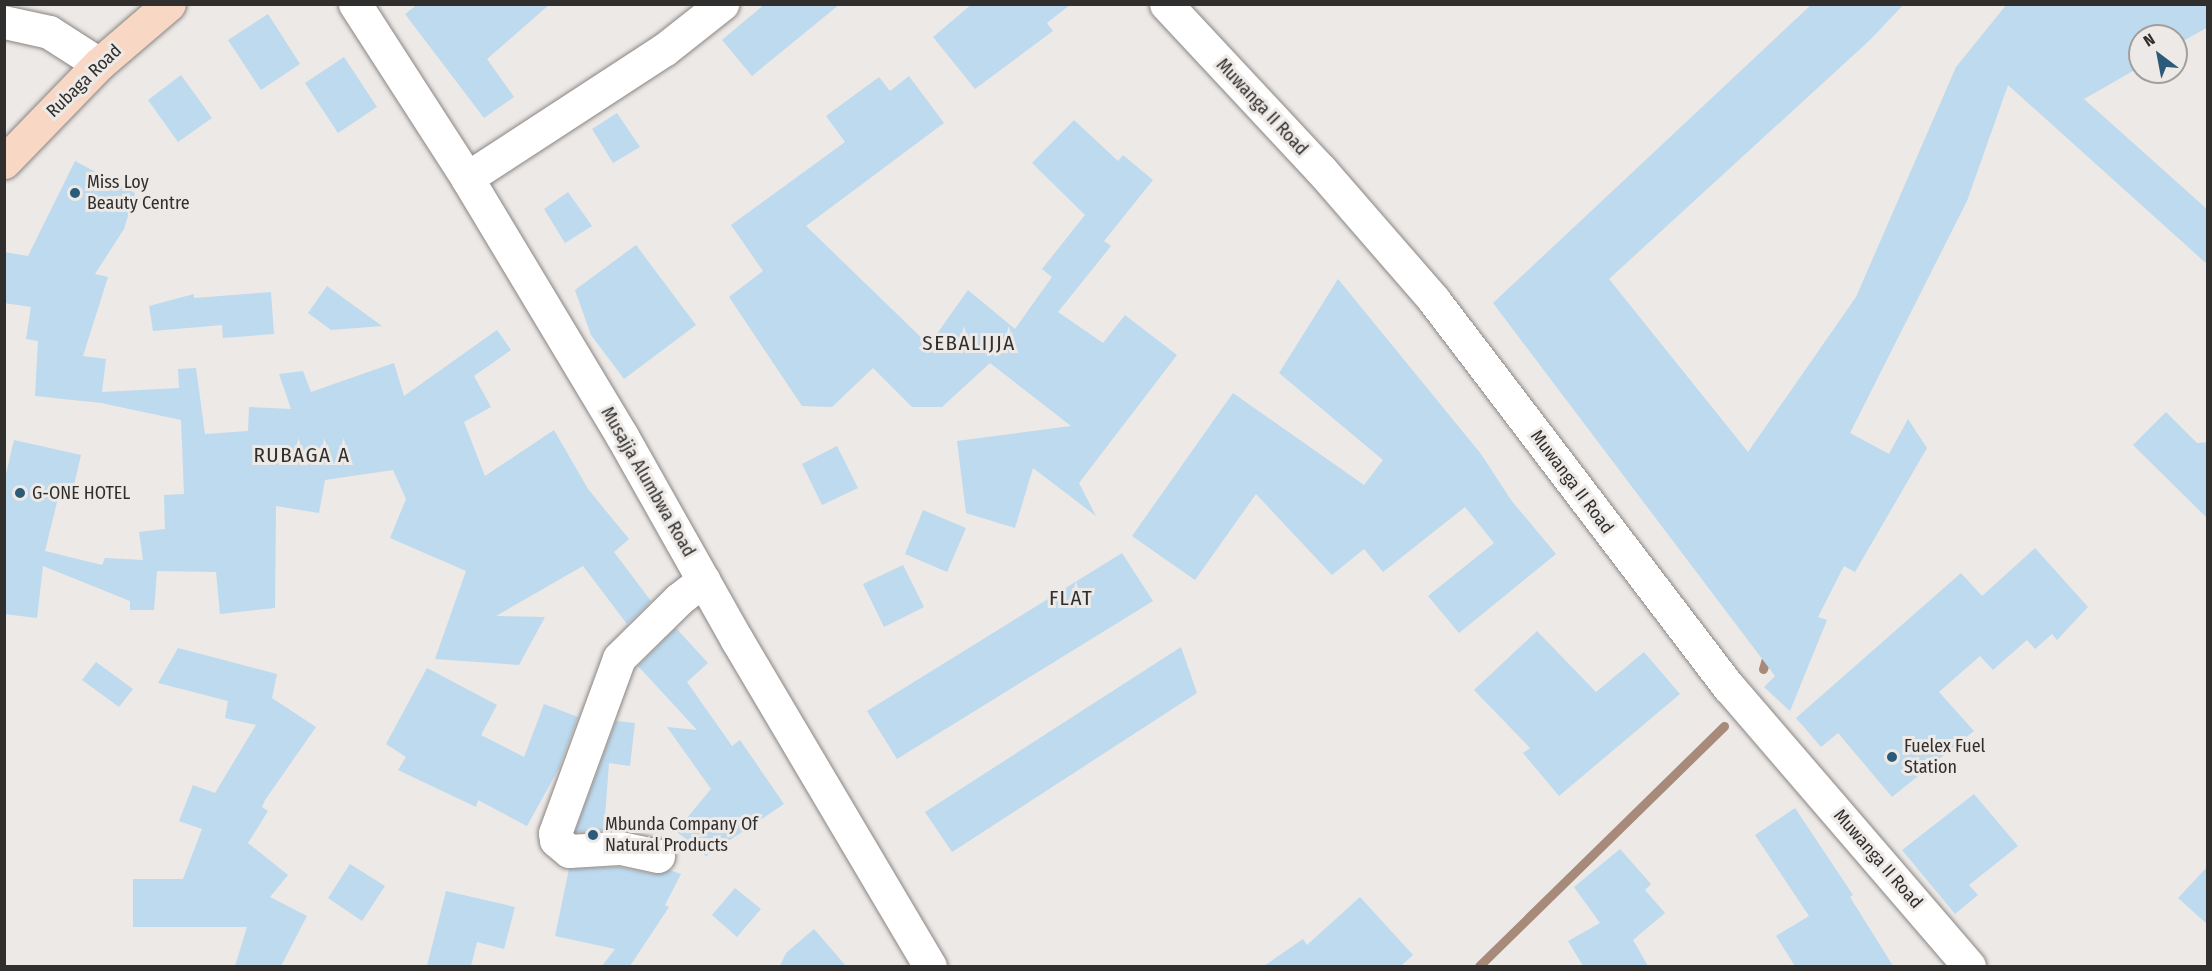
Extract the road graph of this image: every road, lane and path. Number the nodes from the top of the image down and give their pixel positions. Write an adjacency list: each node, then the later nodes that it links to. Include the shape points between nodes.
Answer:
1 (169, 4): 6 (main road, Rubaga Road)
2 (355, 4): 8 (street, Musajja Alumbwa Road)
3 (722, 4): 8 (street, via 665,48)
4 (1166, 4): 12 (street, Muwanga II Road, via 1321,170 1432,299 1729,687)
5 (4, 22): 6 (street, via 49,32)
6 (99, 63): 7 (main road, Rubaga Road)
7 (4, 162)
8 (467, 178): 9 (street, Musajja Alumbwa Road)
9 (703, 580): 10 (street, via 619,658 555,833 556,840 569,851 619,848); 11 (street, Musajja Alumbwa Road)
10 (658, 856)
11 (930, 966)
12 (1969, 966)

